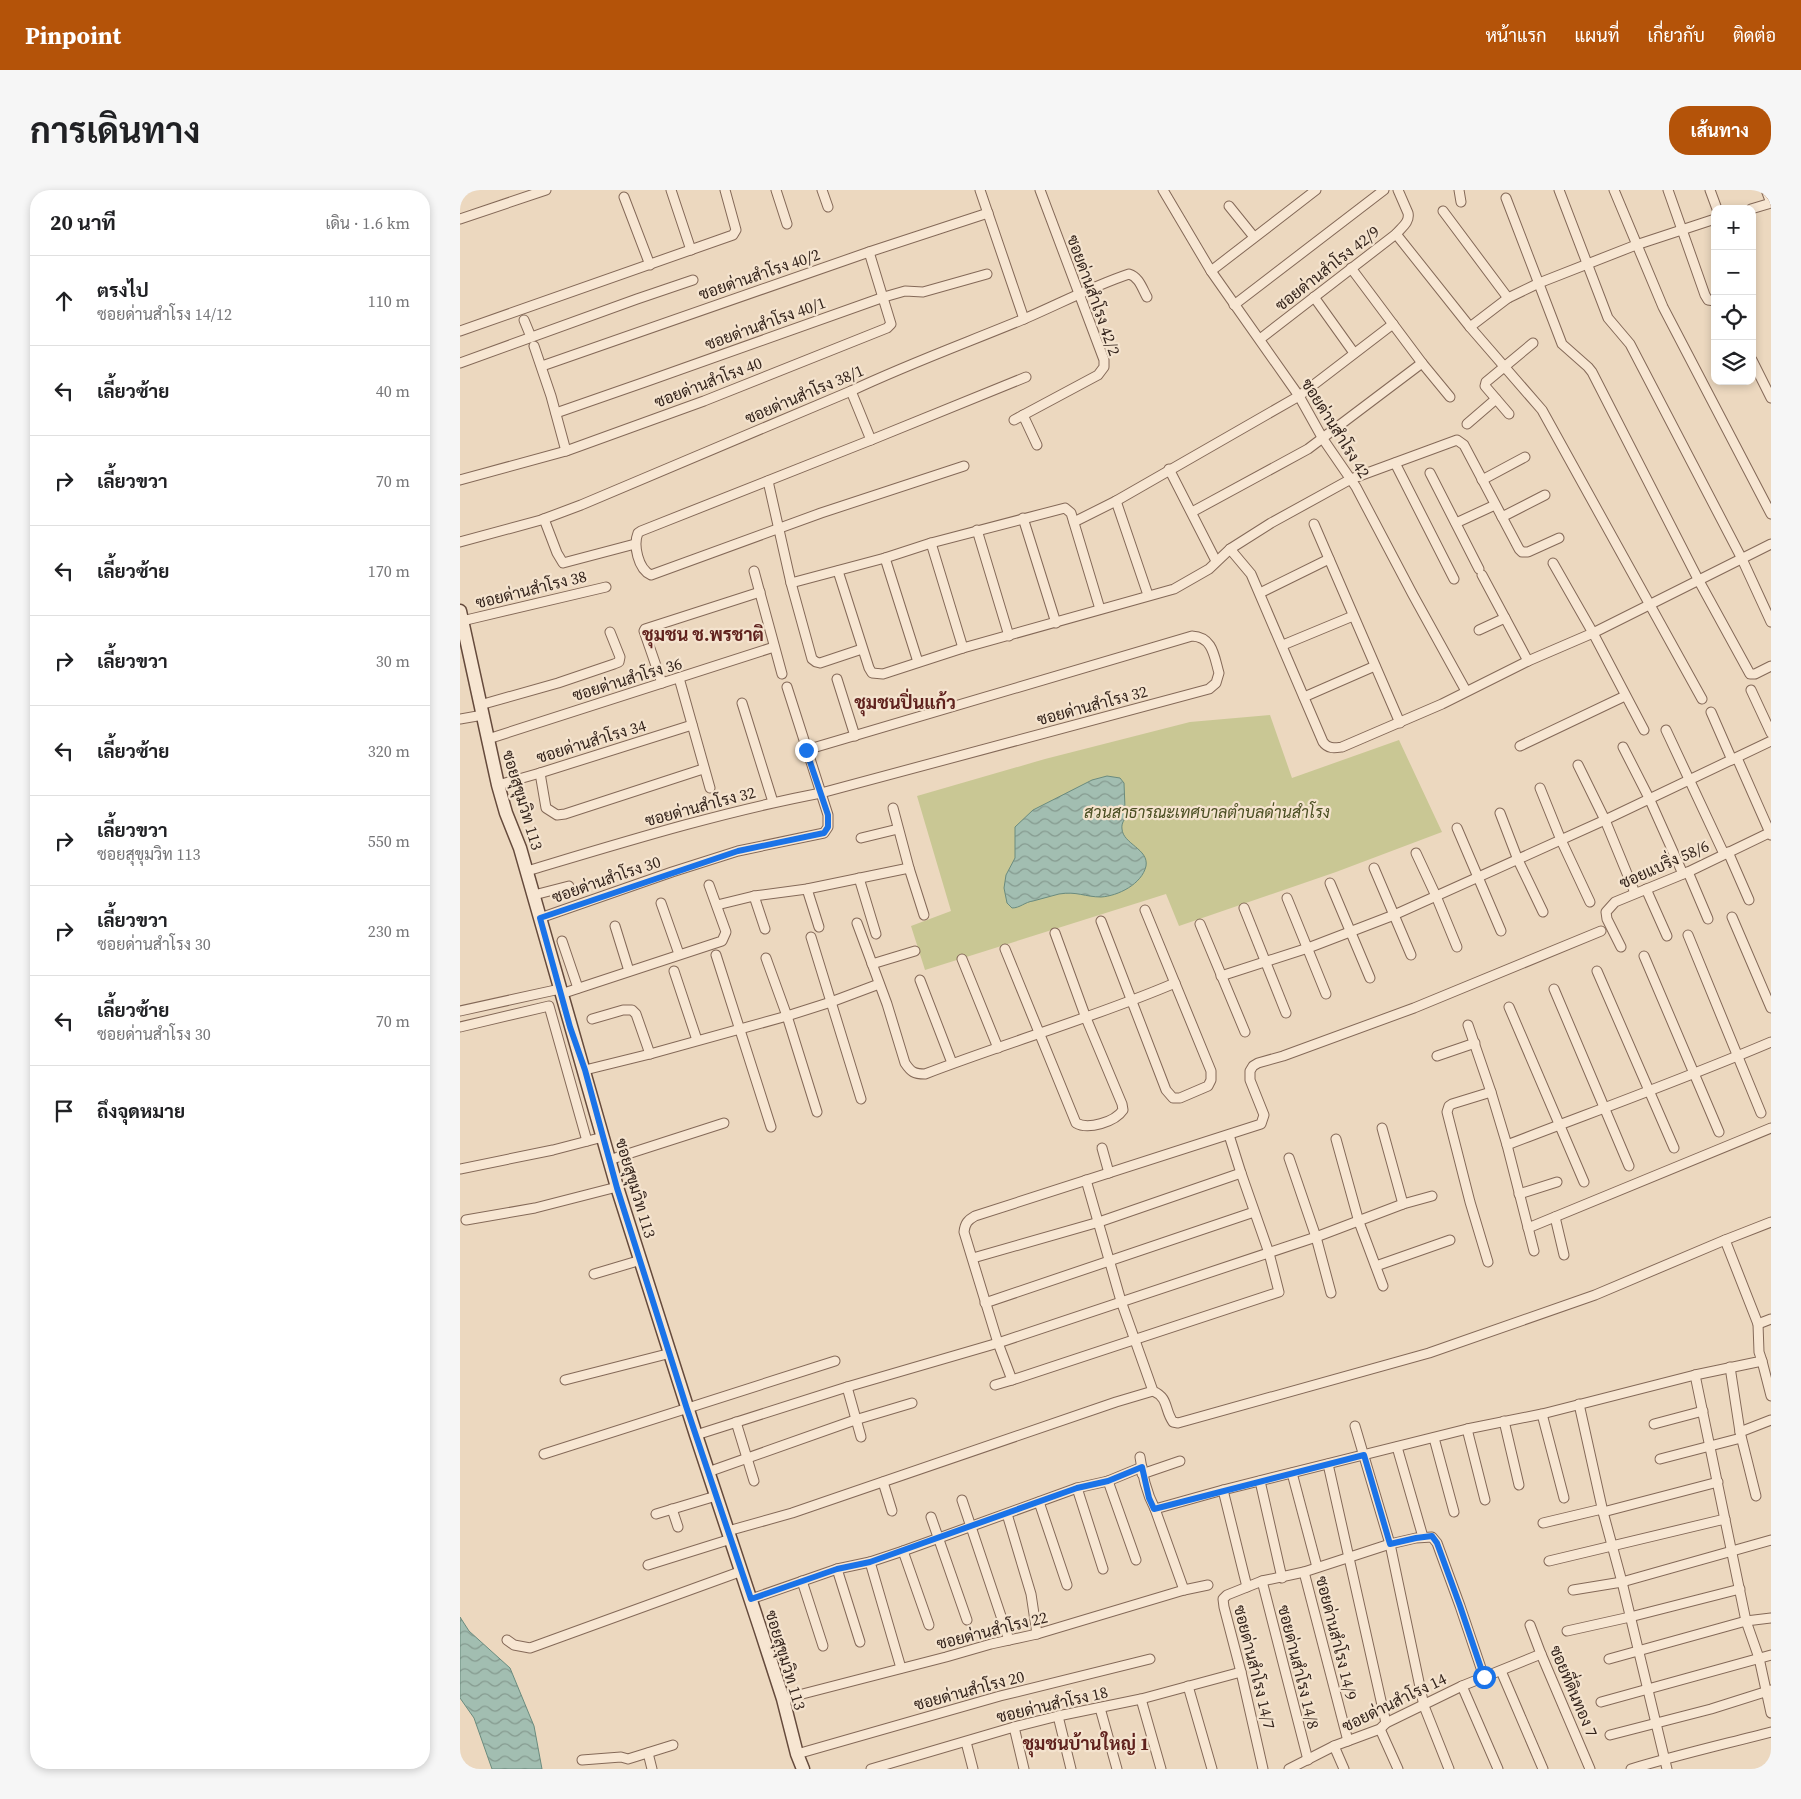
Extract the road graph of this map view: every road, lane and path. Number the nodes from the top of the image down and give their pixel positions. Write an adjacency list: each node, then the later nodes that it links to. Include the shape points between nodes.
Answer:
1 (546, 190): 28 (street)
2 (671, 190): 35 (street)
3 (725, 190): 35 (street, via 736,232)
4 (776, 190): 30 (street)
5 (822, 190): 24 (street)
6 (980, 190): 27 (street)
7 (1040, 190): 44 (street, ซอยด่านสำโรง 42/2)
8 (1163, 190): 40 (street, ซอยด่านสำโรง 42)
9 (1316, 190): 33 (street)
10 (1384, 190): 50 (street)
11 (1398, 190): 32 (street, ซอยด่านสำโรง 42/9, via 1409,216)
12 (1459, 190): 20 (street)
13 (1559, 190): 38 (street)
14 (1614, 190): 34 (street)
15 (1668, 190): 31 (street)
16 (1710, 190): 22 (street)
17 (1766, 190): 21 (street)
18 (624, 197): 37 (street)
19 (1506, 198): 43 (street)
20 (1461, 202)
21 (1771, 203): 25 (street)
22 (1716, 205)
23 (1229, 206): 33 (street)
24 (828, 207)
25 (1756, 208)
26 (1443, 211): 48 (street)
27 (988, 213): 36 (street, ซอยด่านสำโรง 40/2); 51 (street)
28 (460, 219)
29 (1711, 220): 31 (street)
30 (787, 224)
31 (1682, 229): 34 (street); 49 (street, via 1705,296)
32 (1396, 234): 39 (street, ซอยด่านสำโรง 42/9); 54 (street)
33 (1254, 237): 40 (street)
34 (1636, 245): 38 (street); 93 (street, via 1663,307)
35 (691, 250): 37 (street)
36 (869, 252): 46 (street, ซอยด่านสำโรง 40); 62 (street, ซอยด่านสำโรง 40/2)
37 (650, 265): 55 (street)
38 (1589, 265): 43 (street); 110 (street, via 1608,318 1630,344)
39 (1352, 268): 47 (street, ซอยด่านสำโรง 42/9); 53 (street)
40 (1211, 271): 50 (street, ซอยด่านสำโรง 42)
41 (987, 274): 46 (street, ซอยด่านสำโรง 40/1, via 924,292 905,291)
42 (692, 280): 57 (street)
43 (1539, 283): 48 (street); 116 (street, via 1562,344 1592,372)
44 (1078, 295): 45 (street, ซอยด่านสำโรง 38/1, via 1129,274 1138,280); 51 (street, ซอยด่านสำโรง 38/1); 73 (street, ซอยด่านสำโรง 42/2, via 1104,367 1098,375)
45 (1147, 296)
46 (884, 297): 71 (street, ซอยด่านสำโรง 40/1); 79 (street, ซอยด่านสำโรง 40, via 891,324 887,328 704,401)
47 (1314, 297): 56 (street, ซอยด่านสำโรง 42/9); 59 (street)
48 (1508, 298): 54 (street)
49 (1711, 300)
50 (1234, 305): 56 (street, ซอยด่านสำโรง 42)
51 (1024, 319): 66 (street, ซอยด่านสำโรง 38/1)
52 (524, 320): 57 (street)
53 (1393, 324): 59 (street); 61 (street)
54 (1470, 327): 63 (street)
55 (460, 331)
56 (1260, 339): 67 (street, ซอยด่านสำโรง 42)
57 (533, 341): 60 (street); 62 (street)
58 (1533, 343): 63 (street)
59 (1354, 353): 67 (street)
60 (460, 363)
61 (1422, 364): 68 (street); 76 (street)
62 (542, 366): 71 (street)
63 (1503, 366): 69 (street, via 1486,382); 122 (street, via 1542,410)
64 (1756, 368): 70 (street)
65 (1026, 377): 77 (street)
66 (851, 391): 77 (street); 96 (street, ซอยด่านสำโรง 38/1)
67 (1299, 396): 76 (street, ซอยด่านสำโรง 42); 83 (street)
68 (1450, 397)
69 (1496, 398): 72 (street); 75 (street)
70 (1771, 398)
71 (556, 412): 79 (street)
72 (1509, 414)
73 (1023, 415): 74 (street, ซอยด่านสำโรง 42/2); 78 (street)
74 (1014, 420)
75 (1467, 424)
76 (1323, 439): 85 (street, ซอยด่านสำโรง 42); 92 (street)
77 (870, 440): 88 (street)
78 (1037, 445)
79 (566, 451): 86 (street, ซอยด่านสำโรง 40)
80 (1525, 457): 87 (street)
81 (1395, 463): 85 (street); 87 (street, via 1457,440 1464,445); 115 (street)
82 (964, 466): 100 (street)
83 (1169, 469): 90 (street); 92 (street)
84 (1430, 473): 98 (street)
85 (1351, 479): 107 (street); 147 (street, ซอยด่านสำโรง 42)
86 (460, 480)
87 (1482, 480): 91 (street)
88 (768, 481): 100 (street); 105 (street, via 641,530)
89 (1545, 495): 94 (street)
90 (1116, 500): 97 (street); 121 (street)
91 (1495, 505): 94 (street); 98 (street)
92 (1192, 512): 111 (street)
93 (1771, 514)
94 (1502, 517): 102 (street, via 1522,552)
95 (1023, 518): 97 (street, via 1065,508 1069,509); 101 (street); 127 (street)
96 (544, 519): 103 (street, ซอยด่านสำโรง 38/1); 105 (street, via 557,553 567,563)
97 (1074, 522): 123 (street)
98 (1456, 523): 126 (street)
99 (1314, 524): 109 (street)
100 (778, 528): 105 (street, via 651,575 643,569); 117 (street)
101 (977, 530): 104 (street); 132 (street)
102 (1559, 538)
103 (460, 542)
104 (931, 542): 108 (street); 135 (street)
105 (635, 544)
106 (1771, 544): 110 (street)
107 (1230, 548): 111 (street); 120 (street, via 1251,574)
108 (885, 558): 114 (street); 138 (street)
109 (1329, 559): 120 (street); 125 (street)
110 (1742, 559): 116 (street); 128 (street)
111 (1216, 561): 121 (street, via 1209,569 1174,588)
112 (1553, 563): 131 (street)
113 (754, 571): 119 (street)
114 (838, 571): 117 (street); 136 (street)
115 (1454, 579)
116 (1699, 580): 122 (street); 140 (street, via 1750,674)
117 (791, 583): 136 (street, via 809,651 816,662)
118 (606, 586): 124 (street, ซอยด่านสำโรง 38)
119 (760, 592): 134 (street); 144 (street, via 645,628)
120 (1260, 593): 133 (street)
121 (1148, 595): 123 (street)
122 (1650, 604): 131 (street); 150 (street)
123 (1100, 609): 127 (street)
124 (461, 615): 152 (main road, ซอยสุขุมวิท 113)
125 (1353, 616): 133 (street); 139 (street)
126 (1505, 618): 129 (street); 137 (street)
127 (1056, 622): 132 (street)
128 (1771, 622)
129 (1479, 630)
130 (610, 632): 152 (street, via 620,657 618,662)
131 (1593, 632): 137 (street); 148 (street)
132 (1009, 636): 135 (street)
133 (1283, 645): 149 (street)
134 (774, 647): 141 (street); 142 (street, ซอยด่านสำโรง 36)
135 (963, 648): 138 (street)
136 (862, 649): 138 (street, via 869,668 876,674)
137 (1528, 661): 147 (street)
138 (918, 662)
139 (1375, 666): 149 (street); 155 (street)
140 (1771, 666)
141 (782, 674)
142 (679, 678): 144 (street, ซอยด่านสำโรง 36); 156 (street)
143 (837, 678): 160 (street)
144 (662, 683): 161 (street, ซอยด่านสำโรง 36)
145 (787, 687): 165 (street, ซอยด่านสำโรง 30)
146 (1751, 690): 159 (street)
147 (1466, 691): 155 (street)
148 (1625, 696): 157 (street); 163 (street)
149 (1304, 697): 155 (street, via 1323,742 1333,748)
150 (1702, 699)
151 (742, 703): 176 (street)
152 (482, 710): 154 (street); 161 (main road, ซอยสุขุมวิท 113)
153 (1711, 712): 166 (street)
154 (460, 719)
155 (1400, 723)
156 (692, 725): 168 (street); 169 (street, ซอยด่านสำโรง 34)
157 (1644, 730)
158 (1666, 730): 170 (street)
159 (1771, 733)
160 (855, 736): 165 (street, ซอยด่านสำโรง 32); 174 (street, ซอยด่านสำโรง 32, via 1192,636 1208,642 1219,673 1216,683 1208,689)
161 (488, 739): 171 (main road, ซอยสุขุมวิท 113)
162 (1771, 741): 166 (street)
163 (1520, 746)
164 (1623, 747): 175 (street)
165 (806, 750): 174 (street, ซอยด่านสำโรง 30)
166 (1734, 759): 170 (street); 182 (street)
167 (1578, 766): 179 (street)
168 (704, 769): 169 (street, via 557,815 546,808); 172 (street)
169 (540, 773): 171 (street, ซอยด่านสำโรง 34)
170 (1690, 780): 175 (street); 186 (street)
171 (498, 785): 190 (main road, ซอยสุขุมวิท 113)
172 (710, 788)
173 (1540, 788): 184 (street)
174 (821, 793): 176 (street, ซอยด่านสำโรง 32); 214 (street, ซอยด่านสำโรง 30, via 828,815 828,827 824,833 738,851)
175 (1649, 798): 179 (street); 191 (street)
176 (773, 802): 190 (street, ซอยด่านสำโรง 32)
177 (893, 808): 181 (street)
178 (1500, 813): 187 (street)
179 (1605, 820): 184 (street); 199 (street)
180 (1457, 828): 192 (street)
181 (898, 829): 183 (street); 188 (street)
182 (1771, 833): 186 (street, ซอยแบริ่ง 58/6)
183 (861, 838)
184 (1561, 840): 187 (street); 205 (street)
185 (1416, 853): 202 (street)
186 (1726, 853): 191 (street, ซอยแบริ่ง 58/6); 204 (street)
187 (1518, 860): 192 (street); 210 (street)
188 (909, 868): 193 (street); 211 (street)
189 (1374, 868): 212 (street)
190 (527, 871): 200 (main road, ซอยสุขุมวิท 113)
191 (1686, 873): 198 (street, ซอยแบริ่ง 58/6); 215 (street)
192 (1478, 876): 202 (street); 223 (street)
193 (859, 878): 197 (street); 226 (street)
194 (1330, 883): 222 (street)
195 (709, 884): 207 (street)
196 (569, 886): 200 (street)
197 (807, 888): 201 (street); 220 (street)
198 (1646, 889): 199 (street, ซอยแบริ่ง 58/6); 228 (street)
199 (1636, 893): 232 (street, ซอยแบริ่ง 58/6, via 1615,902 1606,912)
200 (534, 895): 214 (main road, ซอยสุขุมวิท 113)
201 (754, 896): 207 (street); 221 (street)
202 (1436, 896): 212 (street); 231 (street)
203 (1287, 898): 233 (street)
204 (1749, 900)
205 (1590, 902)
206 (661, 903): 236 (street)
207 (717, 905): 236 (street, via 726,932 722,941)
208 (1244, 908): 242 (street)
209 (1146, 910): 250 (street)
210 (1543, 912)
211 (924, 915)
212 (1394, 915): 222 (street); 238 (street)
213 (1732, 917): 259 (street)
214 (540, 918): 254 (main road, ซอยสุขุมวิท 113)
215 (1708, 919)
216 (1101, 921): 256 (street)
217 (857, 923): 243 (street)
218 (1200, 924): 247 (street)
219 (615, 926): 245 (street)
220 (819, 927)
221 (765, 929)
222 (1350, 931): 233 (street); 248 (street)
223 (1501, 931)
224 (1601, 931): 292 (street, via 1414,1008 1258,1063 1250,1071 1250,1080 1264,1120)
225 (1055, 933): 263 (street)
226 (876, 934)
227 (1688, 935): 276 (street)
228 (1667, 936)
229 (810, 937): 257 (street)
230 (562, 941): 252 (street)
231 (1457, 947)
232 (1621, 947)
233 (1308, 948): 242 (street); 255 (street)
234 (1005, 949): 268 (street)
235 (915, 951): 243 (street)
236 (679, 954): 245 (street)
237 (716, 955): 267 (street)
238 (1411, 955)
239 (1644, 956): 279 (street)
240 (766, 958): 262 (street)
241 (962, 959): 273 (street)
242 (1265, 962): 247 (street); 261 (street)
243 (872, 964): 251 (street)
244 (674, 970): 270 (street)
245 (629, 971): 252 (street)
246 (1597, 972): 280 (street)
247 (1221, 976): 269 (street)
248 (1370, 978)
249 (920, 980): 277 (street)
250 (1175, 983): 256 (street); 256 (street, via 1210,1071 1211,1080 1202,1089 1180,1098 1170,1096)
251 (879, 984): 257 (street); 277 (street, via 909,1070 925,1074)
252 (578, 988): 254 (street)
253 (1554, 989): 283 (street)
254 (560, 991): 260 (street); 278 (main road, ซอยสุขุมวิท 113)
255 (1326, 994)
256 (1133, 1001): 263 (street)
257 (831, 1002): 262 (street); 282 (street)
258 (1509, 1007): 287 (street)
259 (1771, 1008)
260 (460, 1011)
261 (1286, 1014)
262 (787, 1016): 267 (street); 284 (street)
263 (1086, 1018): 268 (street); 268 (street, via 1122,1104 1122,1110 1115,1117 1090,1126 1082,1127 1076,1123)
264 (592, 1019): 274 (street, via 632,1010)
265 (1468, 1025): 272 (street)
266 (460, 1026): 295 (street, via 549,1006)
267 (739, 1028): 270 (street); 288 (street)
268 (1039, 1032): 273 (street)
269 (1245, 1032)
270 (697, 1040): 274 (street)
271 (1771, 1042): 276 (street)
272 (1474, 1043): 275 (street); 281 (street)
273 (998, 1048): 277 (street)
274 (650, 1054): 278 (street)
275 (1437, 1056)
276 (1737, 1056): 279 (street); 285 (street)
277 (952, 1064)
278 (585, 1070): 293 (main road, ซอยสุขุมวิท 113)
279 (1693, 1075): 280 (street); 291 (street)
280 (1648, 1090): 283 (street); 298 (street)
281 (1491, 1092): 296 (street); 328 (street, via 1452,1104 1447,1112)
282 (861, 1099)
283 (1604, 1108): 287 (street); 301 (street)
284 (817, 1112)
285 (1761, 1113)
286 (724, 1123): 300 (street)
287 (1560, 1125): 296 (street); 307 (street)
288 (771, 1126)
289 (1382, 1128): 311 (street)
290 (1771, 1128): 313 (street)
291 (1719, 1132)
292 (1230, 1135): 303 (street); 304 (street)
293 (603, 1137): 295 (street); 300 (main road, ซอยสุขุมวิท 113)
294 (1336, 1139): 316 (street)
295 (587, 1141): 302 (street)
296 (1507, 1145): 309 (street)
297 (1102, 1148): 303 (street)
298 (1674, 1148)
299 (1289, 1158): 319 (street)
300 (609, 1160): 308 (main road, ซอยสุขุมวิท 113)
301 (1629, 1166)
302 (460, 1170)
303 (1109, 1173): 305 (street)
304 (1241, 1173): 312 (street); 315 (street)
305 (1086, 1180): 315 (street); 325 (street, via 969,1220 964,1232)
306 (1557, 1182): 309 (street)
307 (1584, 1182)
308 (617, 1188): 314 (street, via 535,1208); 326 (main road, ซอยสุขุมวิท 113)
309 (1519, 1194): 318 (street)
310 (1432, 1196): 311 (street)
311 (1403, 1204): 316 (street)
312 (1254, 1212): 323 (street); 327 (street)
313 (1555, 1216): 318 (street); 324 (street)
314 (466, 1220)
315 (1099, 1222): 325 (street); 327 (street)
316 (1359, 1222): 319 (street); 329 (street)
317 (1771, 1222): 321 (street)
318 (1528, 1228): 322 (street)
319 (1316, 1237): 323 (street); 332 (street)
320 (1450, 1240): 329 (street)
321 (1725, 1240): 336 (street); 348 (street, via 1596,1295 1429,1353 1183,1422 1173,1422 1164,1399)
322 (1534, 1251)
323 (1269, 1253): 333 (street); 337 (street, via 1279,1292)
324 (1564, 1255)
325 (972, 1258): 334 (street)
326 (641, 1260): 330 (street); 339 (main road, ซอยสุขุมวิท 113)
327 (1111, 1260): 333 (street); 334 (street)
328 (1488, 1262)
329 (1376, 1266): 331 (street)
330 (594, 1274)
331 (1383, 1286)
332 (1331, 1293)
333 (1122, 1301): 337 (street); 338 (street)
334 (985, 1303): 338 (street)
335 (1771, 1318): 336 (street)
336 (1758, 1324): 341 (street)
337 (1135, 1339): 345 (street); 348 (street)
338 (998, 1343): 345 (street); 347 (street)
339 (671, 1353): 344 (street); 352 (main road, ซอยสุขุมวิท 113)
340 (836, 1361): 352 (street)
341 (1762, 1361): 342 (street); 349 (street)
342 (1730, 1367): 343 (street); 363 (street)
343 (1695, 1375): 351 (street); 353 (street)
344 (564, 1380)
345 (1012, 1380): 346 (street)
346 (995, 1385)
347 (847, 1387): 355 (street); 358 (street)
348 (1153, 1391): 381 (street)
349 (1771, 1396)
350 (912, 1403): 355 (street)
351 (1578, 1404): 354 (street); 394 (street)
352 (687, 1409): 362 (main road, ซอยสุขุมวิท 113); 368 (street)
353 (1703, 1411): 359 (street); 366 (street)
354 (1542, 1414): 357 (street); 388 (street)
355 (855, 1420): 364 (street); 371 (street)
356 (1771, 1420): 363 (street)
357 (1504, 1421): 361 (street); 383 (street)
358 (736, 1422): 362 (street); 371 (street)
359 (1654, 1424)
360 (1355, 1426): 369 (street)
361 (1467, 1429): 365 (street); 390 (street)
362 (696, 1435): 376 (main road, ซอยสุขุมวิท 113)
363 (1741, 1435): 366 (street); 387 (street)
364 (861, 1437)
365 (1434, 1438): 367 (street); 396 (street)
366 (1710, 1446): 372 (street); 382 (street)
367 (1397, 1447): 369 (street); 405 (street)
368 (544, 1454)
369 (1364, 1455): 374 (street); 408 (street)
370 (1140, 1457): 375 (street)
371 (747, 1458): 376 (street); 378 (street)
372 (1660, 1459)
373 (1180, 1461): 375 (street)
374 (1328, 1464): 377 (street); 412 (street)
375 (1142, 1471): 379 (street); 392 (street)
376 (708, 1472): 386 (main road, ซอยสุขุมวิท 113)
377 (1292, 1473): 380 (street); 417 (street)
378 (754, 1481)
379 (1108, 1481): 384 (street); 413 (street)
380 (1260, 1481): 385 (street); 422 (street)
381 (883, 1482): 395 (street); 404 (street)
382 (1718, 1482): 394 (street); 400 (street)
383 (1519, 1485)
384 (1077, 1488): 391 (street); 419 (street)
385 (1223, 1490): 392 (street); 428 (street)
386 (716, 1496): 393 (street); 404 (main road, ซอยสุขุมวิท 113)
387 (1756, 1496)
388 (1564, 1498)
389 (962, 1500): 402 (street)
390 (1485, 1500)
391 (1039, 1502): 398 (street); 426 (street)
392 (1154, 1509): 430 (street)
393 (672, 1510): 397 (street); 403 (street)
394 (1603, 1510): 401 (street); 409 (street)
395 (892, 1511)
396 (1454, 1512)
397 (656, 1514)
398 (1007, 1514): 402 (street); 440 (street, via 1031,1594)
399 (931, 1517): 406 (street)
400 (1725, 1519): 409 (street); 411 (street)
401 (1543, 1524)
402 (971, 1526): 406 (street); 442 (street)
403 (678, 1527)
404 (730, 1535): 416 (street); 420 (main road, ซอยสุขุมวิท 113)
405 (1423, 1537): 408 (street); 454 (street, via 1432,1536 1437,1543)
406 (938, 1539): 410 (street); 435 (street)
407 (1771, 1540): 411 (street)
408 (1390, 1544): 412 (street); 462 (street)
409 (1613, 1546): 414 (street); 425 (street)
410 (903, 1551): 415 (street); 437 (street)
411 (1732, 1552): 425 (street); 429 (street)
412 (1348, 1558): 417 (street); 467 (street)
413 (1136, 1560)
414 (1549, 1561)
415 (870, 1562): 418 (street); 451 (street)
416 (648, 1565)
417 (1317, 1567): 421 (street)
418 (837, 1569): 423 (street); 443 (street)
419 (1103, 1569)
420 (742, 1571): 432 (main road, ซอยสุขุมวิท 113); 441 (street, via 530,1648)
421 (1304, 1572): 422 (street); 471 (street, ซอยด่านสำโรง 14/9)
422 (1282, 1578): 424 (street)
423 (802, 1581): 432 (street); 444 (street)
424 (1262, 1581): 428 (street); 479 (street, ซอยด่านสำโรง 14/8)
425 (1622, 1582): 431 (street); 433 (street)
426 (1068, 1585)
427 (1208, 1585): 430 (street, ซอยด่านสำโรง 22)
428 (1247, 1587): 453 (street, ซอยด่านสำโรง 14/7, via 1223,1599)
429 (1740, 1589): 433 (street); 436 (street)
430 (1184, 1590): 440 (street, ซอยด่านสำโรง 22)
431 (1573, 1590)
432 (751, 1599): 459 (main road, ซอยสุขุมวิท 113)
433 (1630, 1617): 439 (street); 445 (street)
434 (1771, 1618): 436 (street)
435 (967, 1620)
436 (1746, 1621): 445 (street); 448 (street)
437 (929, 1626)
438 (1530, 1626): 446 (street, ซอยที่ดินทอง 7)
439 (1567, 1631)
440 (1037, 1634): 442 (street, ซอยด่านสำโรง 22)
441 (507, 1640)
442 (1010, 1640): 451 (street, ซอยด่านสำโรง 22)
443 (860, 1642)
444 (823, 1646)
445 (1639, 1652): 450 (street); 457 (street)
446 (1541, 1654): 452 (street, ซอยด่านสำโรง 14); 496 (street, ซอยที่ดินทอง 7)
447 (1771, 1655): 448 (street)
448 (1759, 1658): 457 (street); 458 (street)
449 (1150, 1659): 476 (street, ซอยด่านสำโรง 20, via 1000,1696)
450 (1609, 1659)
451 (901, 1668): 459 (street, ซอยด่านสำโรง 22)
452 (1501, 1671): 454 (street, ซอยด่านสำโรง 14); 495 (street)
453 (1241, 1672): 455 (street, ซอยด่านสำโรง 18); 489 (street, ซอยด่านสำโรง 14/7)
454 (1484, 1677): 456 (street, ซอยด่านสำโรง 14)
455 (1188, 1686): 460 (street, ซอยด่านสำโรง 18); 488 (street)
456 (1462, 1686): 462 (street, ซอยด่านสำโรง 14); 494 (street)
457 (1648, 1689): 461 (street); 466 (street)
458 (1769, 1690): 464 (street); 466 (street)
459 (783, 1699): 476 (main road, ซอยสุขุมวิท 113)
460 (1141, 1700): 463 (street, ซอยด่านสำโรง 18); 487 (street)
461 (1601, 1702)
462 (1424, 1706): 467 (street, ซอยด่านสำโรง 14); 493 (street)
463 (1100, 1708): 465 (street, ซอยด่านสำโรง 18); 486 (street)
464 (1771, 1713)
465 (1058, 1716): 468 (street, ซอยด่านสำโรง 18); 485 (street)
466 (1656, 1722): 470 (street); 477 (street)
467 (1383, 1726): 471 (street, ซอยด่านสำโรง 14); 492 (street)
468 (1014, 1727): 472 (street, ซอยด่านสำโรง 18); 484 (street)
469 (1771, 1732): 477 (street)
470 (1610, 1735)
471 (1348, 1741): 474 (street, ซอยด่านสำโรง 14)
472 (966, 1742): 482 (street, ซอยด่านสำโรง 18); 483 (street)
473 (673, 1746): 475 (street)
474 (1334, 1746): 479 (street, ซอยด่านสำโรง 14); 491 (street)
475 (648, 1753): 478 (street, via 628,1759); 480 (street)
476 (797, 1754): 481 (main road, ซอยสุขุมวิท 113)
477 (1665, 1759): 497 (street); 498 (street)
478 (582, 1760)
479 (1308, 1760): 490 (street, ซอยด่านสำโรง 14)
480 (652, 1769)
481 (803, 1769)
482 (871, 1769)
483 (973, 1769)
484 (1024, 1769)
485 (1071, 1769)
486 (1116, 1769)
487 (1161, 1769)
488 (1212, 1769)
489 (1263, 1769)
490 (1290, 1769)
491 (1344, 1769)
492 (1398, 1769)
493 (1449, 1769)
494 (1498, 1769)
495 (1543, 1769)
496 (1590, 1769)
497 (1631, 1769)
498 (1667, 1769)

